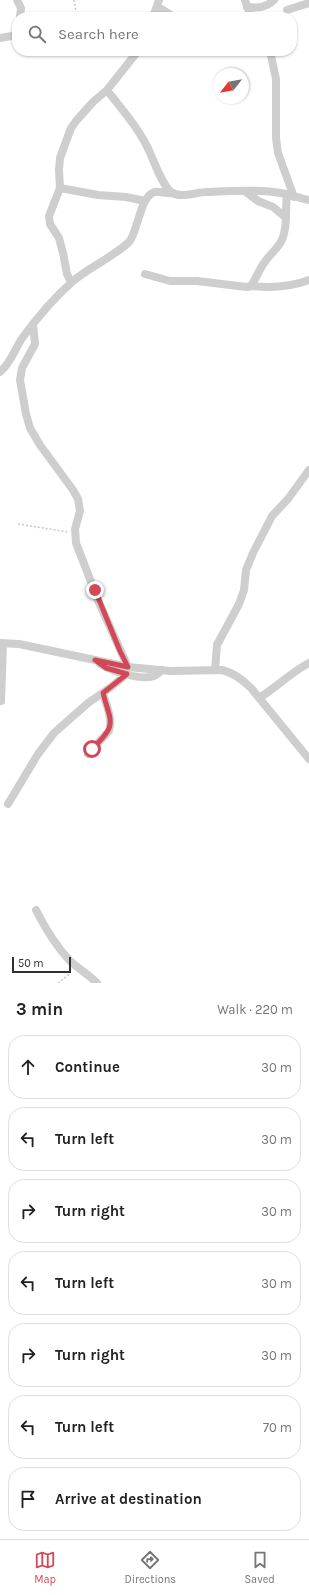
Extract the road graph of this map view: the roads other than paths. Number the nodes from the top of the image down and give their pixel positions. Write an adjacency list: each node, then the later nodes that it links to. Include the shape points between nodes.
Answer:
1 (17, 0): 7 (street)
2 (274, 0): 5 (street, via 263,8)
3 (158, 3): 8 (street)
4 (309, 3): 6 (street)
5 (246, 4)
6 (286, 10)
7 (21, 12)
8 (168, 12)
9 (12, 36): 10 (street)
10 (0, 38)
11 (135, 56): 13 (street)
12 (271, 56): 19 (street, via 276,79 276,138)
13 (107, 90): 14 (street, via 143,137); 15 (street, via 86,109 71,128 60,158)
14 (161, 178): 16 (street, via 160,186); 18 (street)
15 (60, 188): 21 (street); 25 (street, via 49,216 50,224 59,238 66,274)
16 (154, 192): 18 (street); 21 (street)
17 (246, 192): 18 (street, via 186,195); 19 (street); 22 (street)
18 (173, 193)
19 (291, 196): 20 (street); 22 (street)
20 (309, 200)
21 (145, 201): 25 (street, via 131,239)
22 (285, 217): 26 (street, via 282,241 267,259)
23 (145, 274): 26 (street, via 170,281)
24 (309, 280): 26 (street, via 290,286)
25 (71, 282): 27 (street)
26 (251, 286)
27 (33, 324): 28 (street, via 8,364); 33 (street, via 35,344 22,368 20,388 30,428 74,490 80,511 75,538)
28 (0, 372)
29 (309, 470): 32 (street, via 272,516 253,553 246,570 244,590 218,645)
30 (1, 643): 33 (street, via 19,644 95,660); 36 (street)
31 (309, 663): 35 (street)
32 (215, 670): 33 (street); 35 (street, via 234,674)
33 (128, 671): 34 (street)
34 (103, 693): 37 (street, via 111,724 109,731); 39 (street, via 54,733 38,754)
35 (259, 698): 38 (street)
36 (1, 701)
37 (88, 754)
38 (309, 759)
39 (8, 804)
40 (36, 910): 41 (street, via 47,931 63,952)
41 (97, 983)

